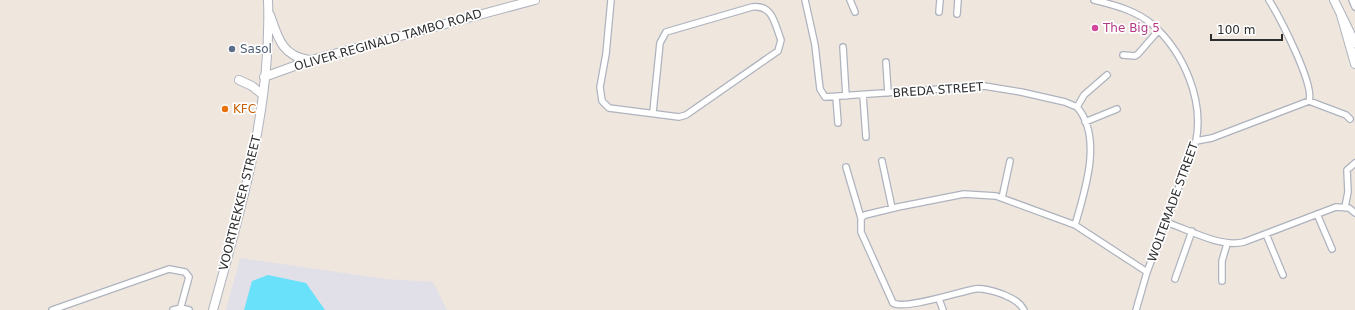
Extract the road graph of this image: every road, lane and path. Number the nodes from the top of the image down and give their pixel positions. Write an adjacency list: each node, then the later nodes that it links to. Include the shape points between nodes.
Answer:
1 (268, 0): 15 (main road, VOORTREKKER STREET)
2 (535, 0): 22 (main road, OLIVER REGINALD TAMBO ROAD)
3 (610, 0): 36 (street, via 606,54 600,87 602,101 615,109)
4 (805, 0): 32 (street, BREDA STREET, via 815,45 820,92 827,98)
5 (850, 0): 13 (street)
6 (940, 0): 14 (street)
7 (958, 0): 16 (street)
8 (1094, 0): 18 (street, WOLTEMADE STREET, via 1128,10)
9 (1269, 0): 33 (street, via 1292,46 1310,91)
10 (1334, 0): 17 (main road)
11 (1352, 0): 12 (street)
12 (1355, 7)
13 (855, 12)
14 (940, 12)
15 (269, 13): 22 (main road, via 282,44 289,53); 26 (main road, VOORTREKKER STREET)
16 (957, 14)
17 (1341, 15): 19 (main road); 24 (main road)
18 (1158, 31): 21 (street, via 1138,54); 41 (street, WOLTEMADE STREET, via 1169,44 1196,98)
19 (1355, 43)
20 (843, 47): 31 (street)
21 (1122, 55)
22 (311, 60): 26 (main road, OLIVER REGINALD TAMBO ROAD)
23 (886, 62): 28 (street)
24 (1355, 64)
25 (1107, 76): 34 (street, via 1084,95)
26 (264, 77): 29 (main road, VOORTREKKER STREET)
27 (239, 80): 29 (main road)
28 (888, 93): 30 (street, BREDA STREET); 34 (street, BREDA STREET, via 993,86 1065,102)
29 (263, 95): 67 (main road, VOORTREKKER STREET, via 256,141 235,232)
30 (863, 95): 31 (street, BREDA STREET); 40 (street)
31 (846, 96): 32 (street, BREDA STREET)
32 (836, 97): 39 (street)
33 (1309, 101): 37 (street, via 1346,115); 41 (street, via 1212,138)
34 (1076, 107): 38 (street)
35 (1117, 109): 38 (street)
36 (653, 112): 36 (street, via 660,43 669,30 752,7 766,8 781,40 778,51 686,115 679,117)
37 (1350, 119)
38 (1085, 122): 53 (street, via 1090,161)
39 (838, 123)
40 (866, 137)
41 (1196, 141): 52 (street, WOLTEMADE STREET)
42 (882, 161): 48 (street)
43 (1010, 161): 46 (street)
44 (1355, 163): 47 (street, via 1348,170)
45 (846, 167): 51 (street)
46 (1002, 198): 48 (street, via 984,194 964,194); 53 (street)
47 (1345, 207): 49 (street); 50 (street, via 1336,207)
48 (892, 208): 51 (street)
49 (1355, 213)
50 (1317, 214): 55 (street); 57 (street)
51 (861, 218): 62 (street, via 861,232 893,303 899,305)
52 (1166, 222): 54 (street); 58 (street, WOLTEMADE STREET)
53 (1075, 225): 58 (street)
54 (1192, 231): 56 (street); 60 (street)
55 (1266, 234): 56 (street, via 1238,244); 59 (street)
56 (1227, 244): 61 (street, via 1222,262)
57 (1332, 249)
58 (1147, 272): 70 (street, WOLTEMADE STREET)
59 (1283, 275)
60 (1176, 279)
61 (1222, 281)
62 (939, 299): 68 (street); 69 (street, via 975,289 988,290 1017,301)
63 (180, 309): 64 (street, via 189,277 185,272 169,269); 65 (street); 66 (street)
64 (52, 310)
65 (173, 310)
66 (189, 310)
67 (213, 310)
68 (944, 310)
69 (1024, 310)
70 (1136, 310)

